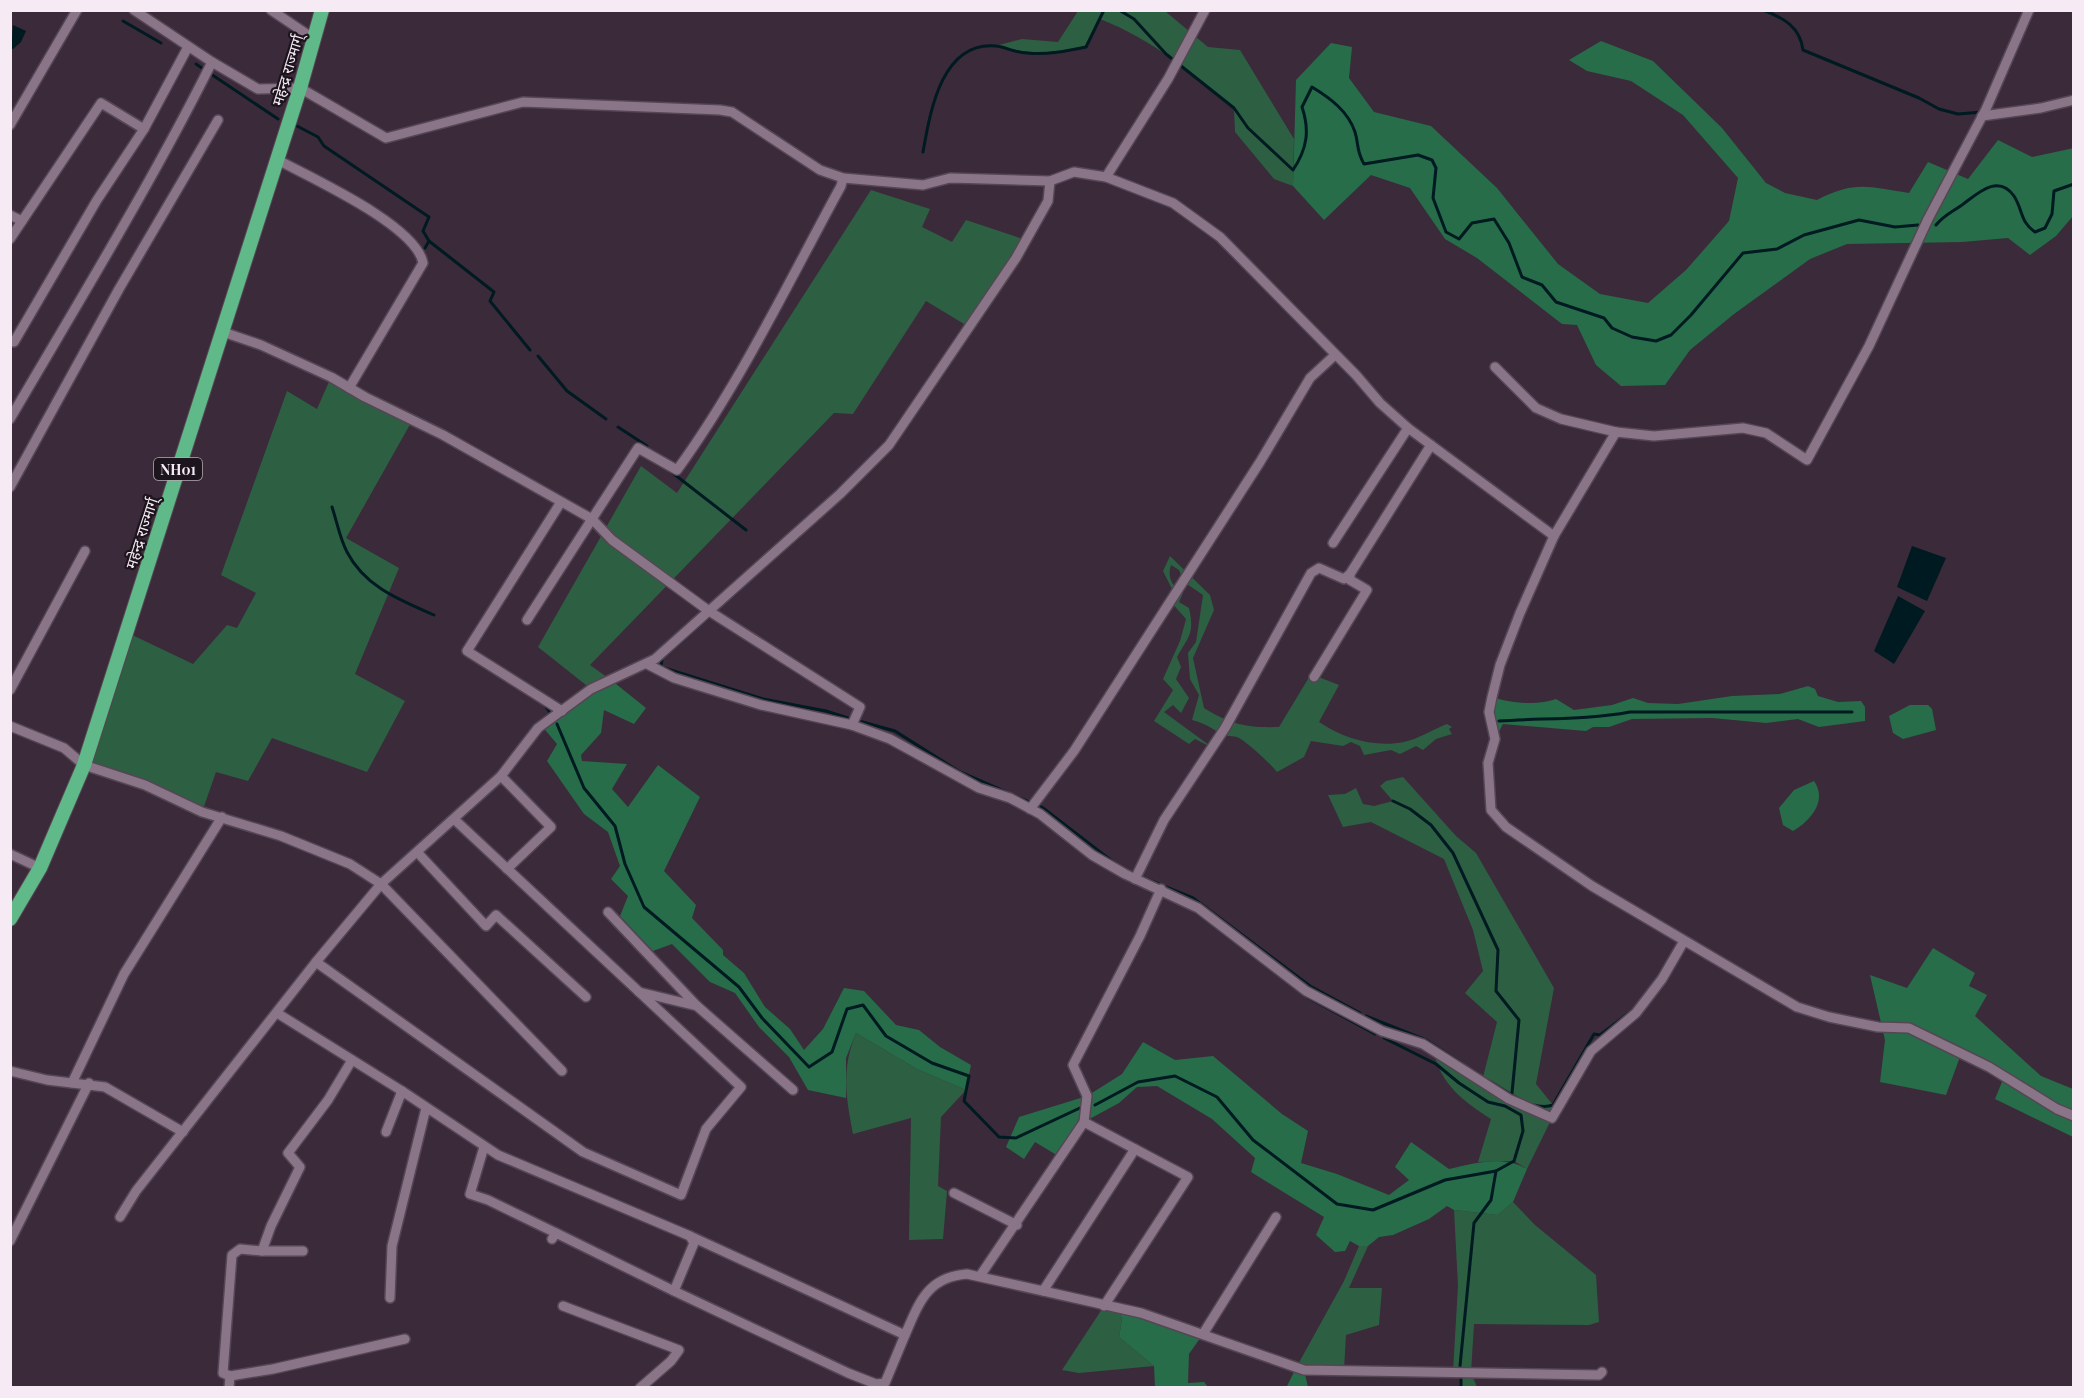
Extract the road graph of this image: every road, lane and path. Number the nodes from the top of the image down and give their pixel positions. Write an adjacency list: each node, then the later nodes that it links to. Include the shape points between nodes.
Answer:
1 (77, 10): 14 (street)
2 (134, 10): 8 (street)
3 (271, 10): 7 (street)
4 (322, 10): 7 (highway, महेन्द्र राज्मार्ग् / NH01)
5 (1205, 10): 17 (street, via 1168,79)
6 (2029, 10): 12 (street)
7 (314, 39): 10 (highway, महेन्द्र राज्मार्ग् / NH01)
8 (188, 47): 9 (street); 15 (street)
9 (212, 62): 10 (street, via 258,89); 28 (street, via 108,252)
10 (300, 88): 16 (highway, महेन्द्र राज्मार्ग् / NH01); 18 (street, via 387,138 524,102 726,111 820,170)
11 (2073, 100): 12 (street)
12 (1982, 116): 30 (street, via 1928,219 1856,373 1807,460 1766,433 1743,428 1654,436)
13 (218, 120): 32 (street)
14 (10, 125)
15 (144, 129): 21 (street, via 101,103); 24 (street, via 97,200)
16 (276, 159): 23 (highway, महेन्द्र राज्मार्ग् / NH01); 27 (street, via 372,213 406,235 421,252 423,263)
17 (1106, 177): 19 (street, via 1074,172); 25 (street, via 1173,203 1220,237)
18 (843, 178): 19 (street, via 923,185 950,178); 34 (street, via 715,415 677,470 638,448)
19 (1050, 181): 39 (street, via 1048,201 1016,258 889,445)
20 (10, 215): 21 (street)
21 (22, 221): 22 (street)
22 (10, 239)
23 (222, 332): 27 (street, via 288,356); 47 (highway, महेन्द्र राज्मार्ग् / NH01)
24 (14, 342)
25 (1335, 355): 29 (street); 49 (street, via 1310,378 1074,751)
26 (1495, 367): 30 (street, via 1536,408 1561,419)
27 (349, 388): 33 (street, via 443,435)
28 (10, 419)
29 (1408, 428): 31 (street); 36 (street)
30 (1616, 432): 35 (street)
31 (1431, 445): 35 (street); 38 (street)
32 (10, 487)
33 (561, 502): 34 (street); 44 (street, via 467,651)
34 (592, 519): 39 (street, via 612,540); 40 (street)
35 (1554, 537): 61 (street, via 1512,634 1492,697 1489,712 1495,739 1488,763 1491,810 1506,827 1573,873)
36 (1333, 543)
37 (85, 551): 43 (street)
38 (1350, 574): 42 (street, via 1350,580 1367,590); 56 (street, via 1344,579 1319,568 1311,573 1225,728 1164,820)
39 (709, 611): 41 (street); 45 (street, via 860,707)
40 (527, 620)
41 (647, 664): 44 (street, via 591,689); 45 (street, via 674,678 760,705)
42 (1314, 677)
43 (10, 690)
44 (562, 711): 48 (street, via 538,728)
45 (852, 725): 49 (street, via 890,739 958,777)
46 (10, 726): 47 (street, via 64,748)
47 (84, 765): 50 (street); 54 (highway, महेन्द्र राज्मार्ग् / NH01)
48 (501, 776): 51 (street); 55 (street, via 551,827)
49 (1030, 809): 56 (street, via 1092,855)
50 (222, 817): 57 (street, via 350,864); 70 (street, via 124,974)
51 (455, 820): 52 (street); 55 (street)
52 (418, 853): 57 (street); 64 (street, via 486,926 496,915)
53 (10, 854): 54 (street)
54 (40, 868): 60 (highway, महेन्द्र राज्मार्ग् / NH01)
55 (507, 869): 63 (street)
56 (1135, 879): 58 (street)
57 (381, 884): 62 (street); 69 (street)
58 (1161, 889): 61 (street, via 1198,908 1306,991 1382,1031 1423,1044 1509,1099 1552,1118 1591,1051 1636,1013); 76 (street, via 1073,1065 1087,1096)
59 (608, 912): 65 (street)
60 (10, 919)
61 (1684, 941): 75 (street, via 1797,1007 1878,1027 1909,1028 1989,1067)
62 (316, 962): 63 (street, via 583,1152 681,1196 706,1129 741,1088); 66 (street)
63 (637, 992): 65 (street)
64 (586, 997)
65 (697, 1006): 72 (street)
66 (277, 1013): 67 (street); 77 (street)
67 (352, 1060): 73 (street); 87 (street, via 288,1153 300,1167)
68 (10, 1071): 70 (street)
69 (562, 1071)
70 (72, 1083): 71 (street)
71 (89, 1083): 77 (street, via 105,1087); 86 (street)
72 (793, 1090)
73 (402, 1091): 74 (street); 78 (street)
74 (426, 1108): 79 (street); 92 (street, via 392,1246)
75 (2073, 1116)
76 (1084, 1122): 80 (street); 84 (street)
77 (183, 1131): 82 (street)
78 (386, 1132)
79 (484, 1147): 85 (street); 90 (street, via 470,1194)
80 (1135, 1149): 91 (street); 94 (street, via 1188,1177)
81 (954, 1193): 84 (street)
82 (120, 1217)
83 (1276, 1217): 95 (street)
84 (1017, 1225): 89 (street)
85 (690, 1236): 90 (street, via 694,1243); 96 (street)
86 (10, 1241)
87 (262, 1251): 88 (street); 99 (street, via 240,1249 232,1255 223,1373)
88 (303, 1251)
89 (980, 1276): 91 (street); 96 (street, via 957,1275 928,1288)
90 (674, 1291): 96 (street, via 876,1384 885,1383)
91 (1043, 1291): 94 (street)
92 (390, 1298)
93 (563, 1306): 101 (street, via 680,1350)
94 (1104, 1306): 95 (street, via 1141,1313)
95 (1203, 1334): 98 (street, via 1305,1370 1599,1375)
96 (906, 1335)
97 (405, 1339): 99 (street)
98 (1602, 1372)
99 (230, 1376): 100 (street)
100 (229, 1388)
101 (640, 1388)

